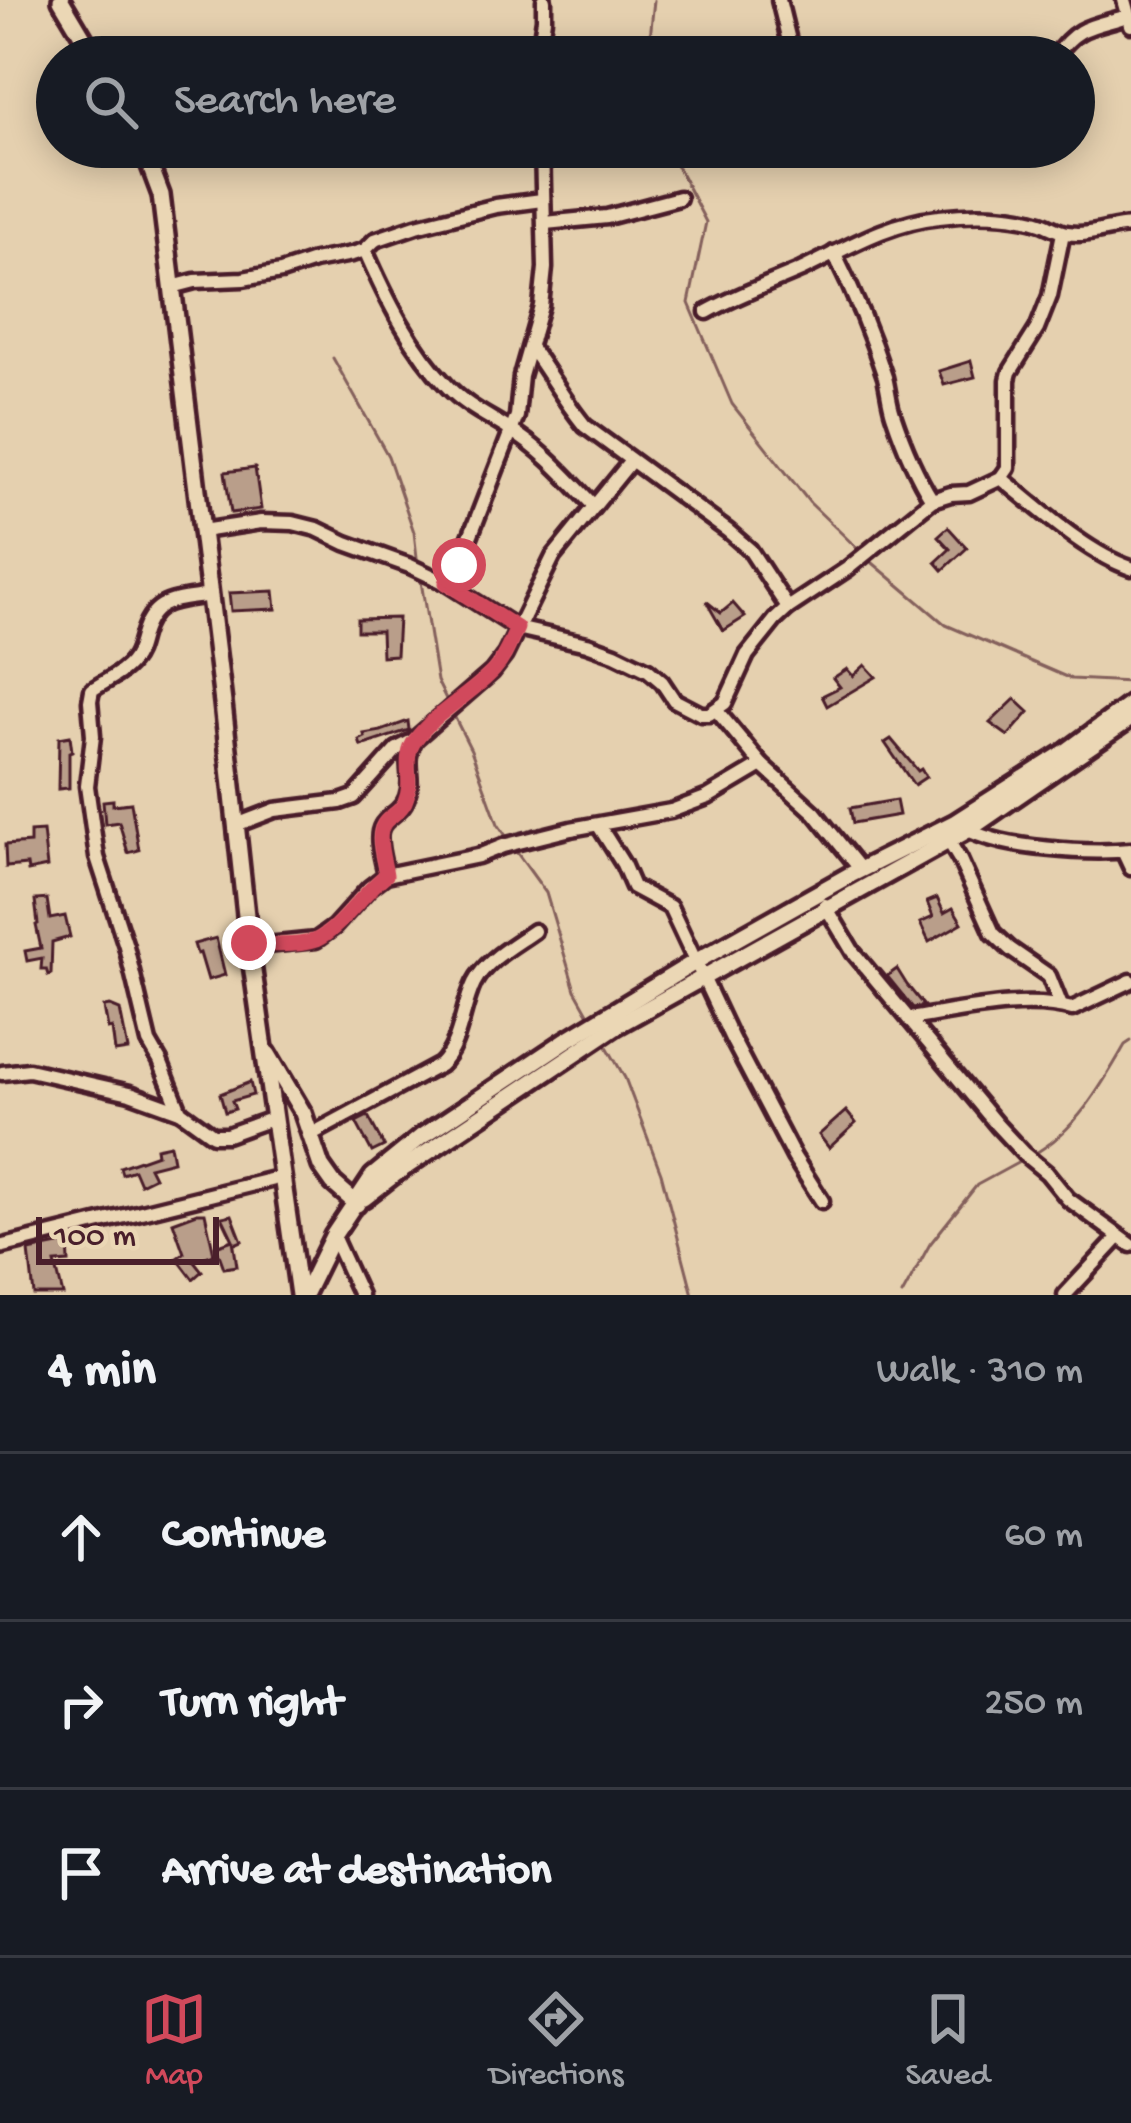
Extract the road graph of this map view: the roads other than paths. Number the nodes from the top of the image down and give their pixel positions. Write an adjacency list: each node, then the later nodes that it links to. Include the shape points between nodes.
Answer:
1 (61, 0): 6 (street)
2 (544, 0): 7 (street)
3 (779, 0): 8 (street)
4 (1124, 0): 5 (street)
5 (1130, 22): 9 (street)
6 (82, 36)
7 (541, 36)
8 (788, 36)
9 (1071, 36)
10 (151, 168): 19 (street)
11 (542, 168): 13 (street)
12 (679, 197): 14 (street, via 608,217)
13 (542, 200): 14 (street); 17 (street, via 416,226)
14 (545, 223): 21 (street, via 544,282)
15 (1131, 226): 16 (street)
16 (1063, 233): 18 (street, via 1026,220 936,217); 24 (street, via 1050,296 1010,372 1008,469)
17 (365, 250): 19 (street, via 265,276); 22 (street, via 421,354 482,416)
18 (834, 254): 20 (street); 25 (street)
19 (172, 287): 27 (street)
20 (707, 312)
21 (530, 347): 22 (street); 23 (street, via 568,407)
22 (512, 431): 26 (street); 29 (street)
23 (631, 461): 26 (street); 31 (street, via 750,550)
24 (1001, 478): 25 (street); 28 (street)
25 (932, 500): 31 (street)
26 (594, 506): 32 (street, via 553,557)
27 (202, 531): 29 (street, via 293,523); 30 (street)
28 (1131, 568)
29 (446, 583): 32 (street)
30 (210, 595): 38 (street); 54 (street, via 154,610 128,668 92,690 90,701 87,786 97,857 149,1042)
31 (788, 608): 34 (street, via 747,655)
32 (517, 628): 34 (street, via 615,654 648,670 674,700 701,714); 36 (street, via 492,673)
33 (1131, 704): 40 (street)
34 (716, 711): 37 (street)
35 (1131, 718): 40 (street)
36 (415, 740): 38 (street, via 354,797); 44 (street, via 407,754 407,799 379,835)
37 (762, 765): 39 (street, via 671,811); 43 (street)
38 (236, 825): 47 (street)
39 (599, 826): 44 (street); 48 (street, via 633,887 670,907)
40 (953, 830): 41 (street, via 1039,847); 43 (street); 45 (street); 50 (street, via 993,933 1049,976)
41 (1127, 851): 42 (street)
42 (1131, 868)
43 (861, 870): 45 (street)
44 (386, 875): 47 (street, via 316,940)
45 (822, 901): 48 (street); 51 (street)
46 (534, 932): 56 (street, via 475,981 440,1065)
47 (249, 943): 52 (street)
48 (699, 970): 58 (street); 59 (street, via 565,1041 421,1137 373,1176)
49 (1131, 981): 50 (street, via 1080,1007)
50 (1060, 1006): 51 (street)
51 (909, 1019): 61 (street, via 1024,1154)
52 (262, 1044): 55 (street); 56 (street)
53 (2, 1073): 54 (street, via 61,1076)
54 (180, 1111): 55 (street, via 213,1135)
55 (274, 1118): 57 (street)
56 (310, 1135): 59 (street, via 321,1166)
57 (282, 1178): 62 (street); 63 (street)
58 (822, 1201)
59 (357, 1204): 60 (street)
60 (333, 1236): 63 (street); 64 (street)
61 (1125, 1241): 65 (street)
62 (0, 1247)
63 (301, 1295)
64 (359, 1295)
65 (1064, 1295)

